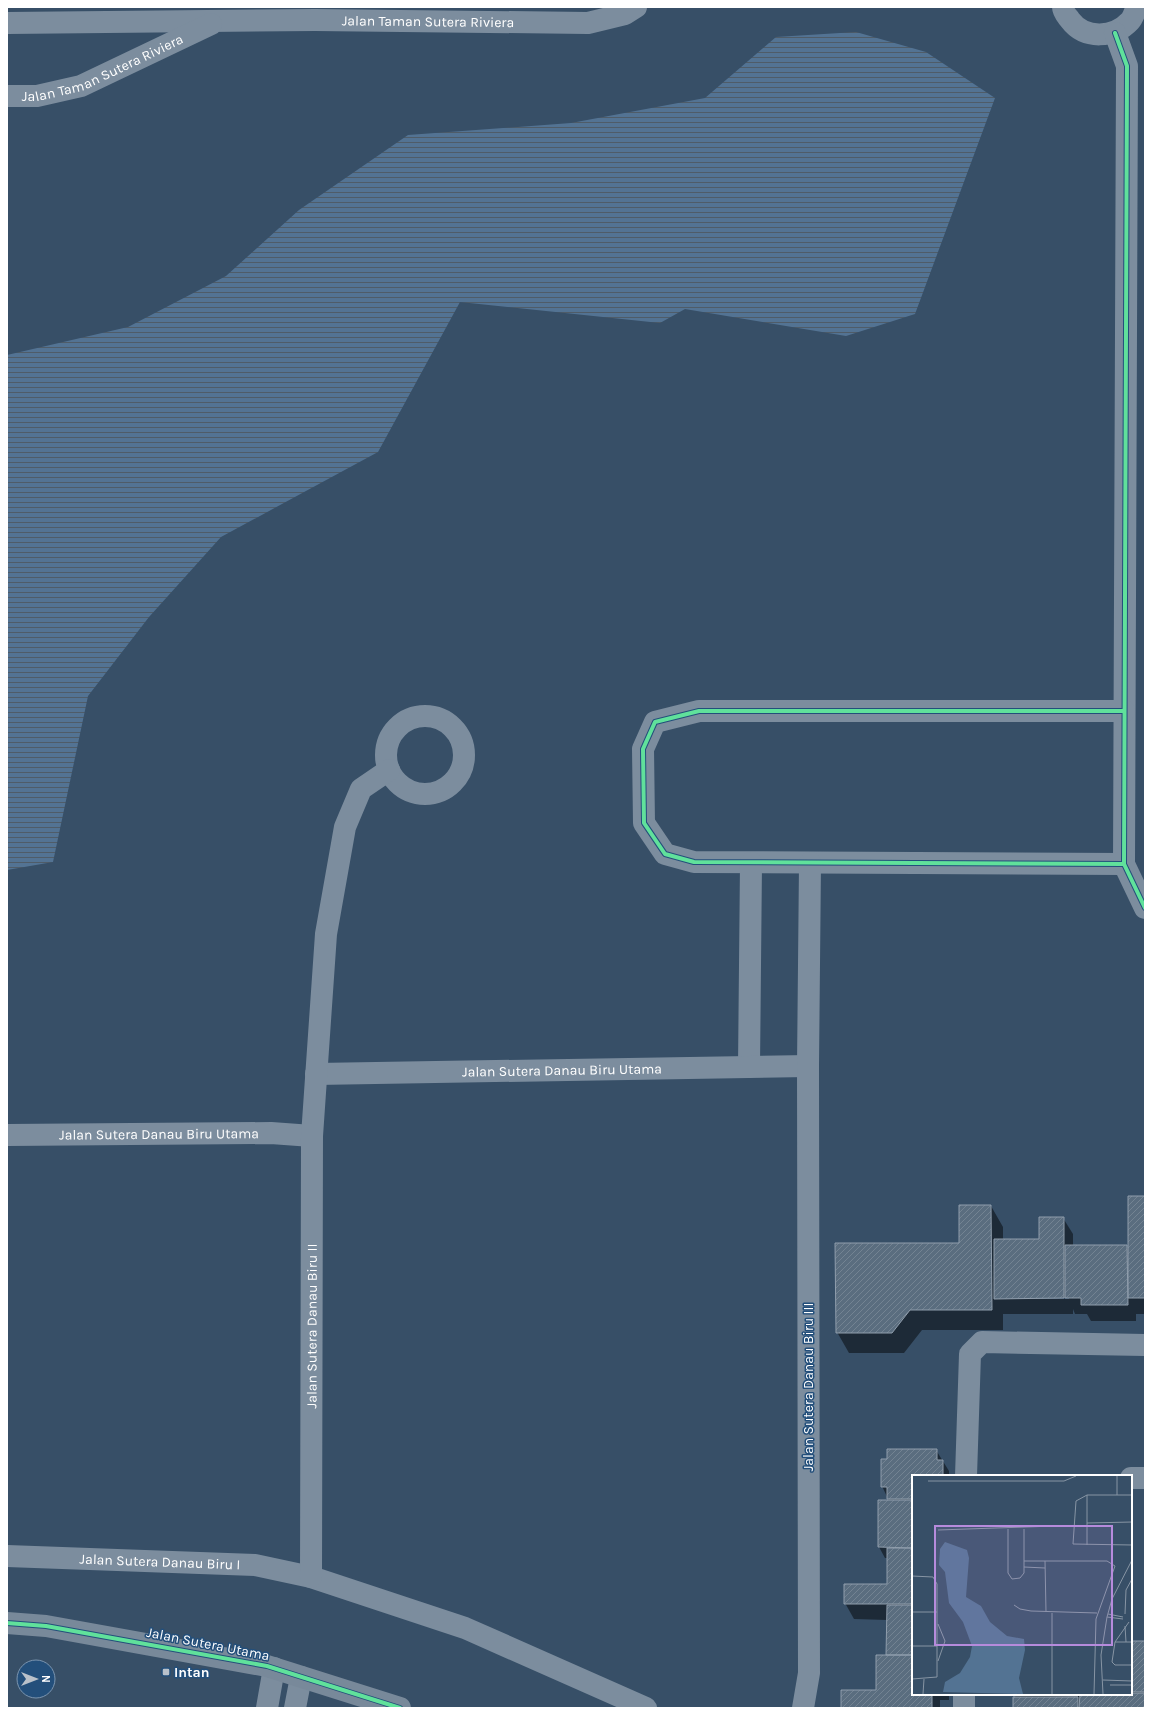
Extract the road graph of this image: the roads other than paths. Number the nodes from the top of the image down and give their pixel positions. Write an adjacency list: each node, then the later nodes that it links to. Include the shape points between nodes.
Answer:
1 (636, 7): 4 (street, Jalan Taman Sutera Riviera, via 625,14 588,23)
2 (1063, 7): 7 (street, via 1075,28 1094,36)
3 (1137, 7): 7 (street, via 1131,20)
4 (315, 14): 5 (street, Jalan Taman Sutera Riviera)
5 (218, 21): 6 (street, Jalan Taman Sutera Riviera); 8 (street, Jalan Taman Sutera Riviera, via 81,86 37,96)
6 (7, 23)
7 (1115, 33): 9 (street, via 1127,66)
8 (7, 96)
9 (1124, 711): 11 (street, via 699,711 655,722 643,749 644,823 665,854 694,862); 13 (street)
10 (389, 770): 17 (street, Jalan Sutera Danau Biru II, via 361,789 345,827 326,934)
11 (751, 863): 12 (street); 16 (street)
12 (810, 863): 13 (street); 15 (street, Jalan Sutera Danau Biru III)
13 (1124, 864): 14 (street)
14 (1145, 908)
15 (808, 1066): 16 (street, Jalan Sutera Danau Biru Utama); 34 (street, Jalan Sutera Danau Biru III, via 809,1673)
16 (749, 1067): 17 (street, Jalan Sutera Danau Biru Utama)
17 (316, 1074): 19 (street, Jalan Sutera Danau Biru II)
18 (7, 1135): 19 (street, Jalan Sutera Danau Biru Utama, via 271,1133)
19 (312, 1136): 25 (street, Jalan Sutera Danau Biru II)
20 (1145, 1345): 21 (street, via 982,1342 970,1354)
21 (966, 1475)
22 (1132, 1478): 23 (street)
23 (1145, 1478)
24 (7, 1556): 25 (street, Jalan Sutera Danau Biru I, via 255,1565)
25 (311, 1577): 33 (street, Jalan Sutera Danau Biru I, via 465,1628)
26 (7, 1623): 27 (street, Jalan Sutera Utama, via 46,1626)
27 (274, 1668): 28 (street, Jalan Sutera Utama); 30 (street)
28 (301, 1677): 31 (street); 32 (street, Jalan Sutera Utama)
29 (964, 1695): 35 (street)
30 (267, 1708)
31 (295, 1708)
32 (400, 1708)
33 (646, 1708)
34 (803, 1708)
35 (964, 1708)

